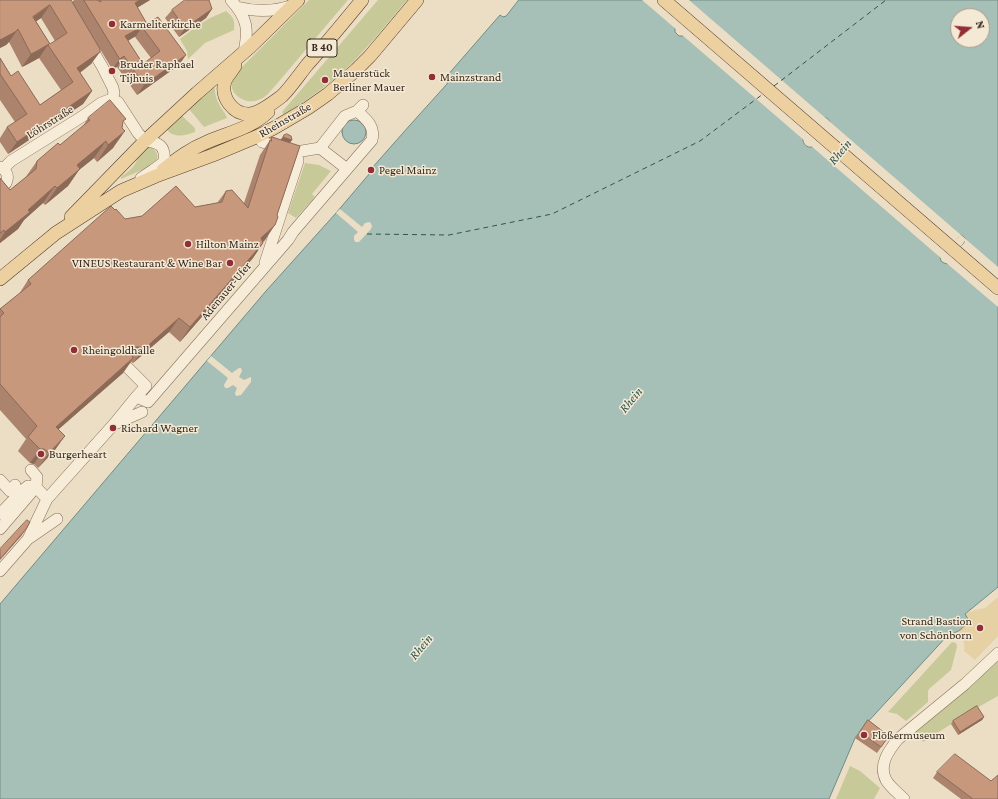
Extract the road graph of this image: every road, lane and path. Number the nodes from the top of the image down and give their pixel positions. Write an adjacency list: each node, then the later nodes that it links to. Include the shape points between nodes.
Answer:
1 (362, 0): 8 (main road, Rheinstraße / B 40)
2 (417, 0): 16 (main road, Rheinstraße, via 366,61 308,108 250,140)
3 (664, 0): 22 (main road)
4 (296, 3): 5 (street, via 273,11 245,9); 7 (main road, Rheinstraße / B 40)
5 (234, 4): 7 (street, via 246,24)
6 (83, 34): 9 (street, via 111,81 114,88)
7 (247, 50): 8 (main road, Rheinstraße / B 40, via 225,82 224,93 228,103 241,113 251,114 263,110); 10 (main road, Rheinstraße)
8 (282, 96): 16 (main road, via 257,121 178,157)
9 (112, 100): 10 (street, via 120,105); 14 (street, Löhrstraße, via 101,103)
10 (145, 141): 18 (street, Rheinstraße, via 155,142 161,146 164,162); 19 (main road, Rheinstraße)
11 (262, 142): 13 (street)
12 (320, 148): 13 (street); 15 (street); 15 (street, Adenauer-Ufer, via 345,116 360,108 371,125 372,140)
13 (297, 156): 20 (street)
14 (2, 168): 17 (street, Löhrstraße, via 8,178 5,185)
15 (347, 169): 20 (street, Adenauer-Ufer)
16 (156, 176): 18 (main road, Rheinstraße)
17 (0, 188)
18 (121, 191): 19 (main road, Rheinstraße)
19 (56, 233): 21 (main road, Rheinstraße)
20 (264, 267): 24 (street, Adenauer-Ufer, via 148,402)
21 (0, 279)
22 (998, 288)
23 (128, 368): 24 (street, via 146,386)
24 (136, 397): 26 (street)
25 (142, 412): 26 (street)
26 (114, 424): 31 (street)
27 (31, 470): 30 (street, via 37,477)
28 (0, 480): 29 (street, via 10,491)
29 (15, 485)
30 (36, 487): 31 (street); 32 (street, via 28,486); 34 (street)
31 (47, 499): 35 (street)
32 (0, 514)
33 (57, 519): 35 (street)
34 (0, 529)
35 (28, 539): 36 (street)
36 (0, 572)
37 (998, 653): 38 (street, via 891,747 883,767 885,778)
38 (904, 799)

